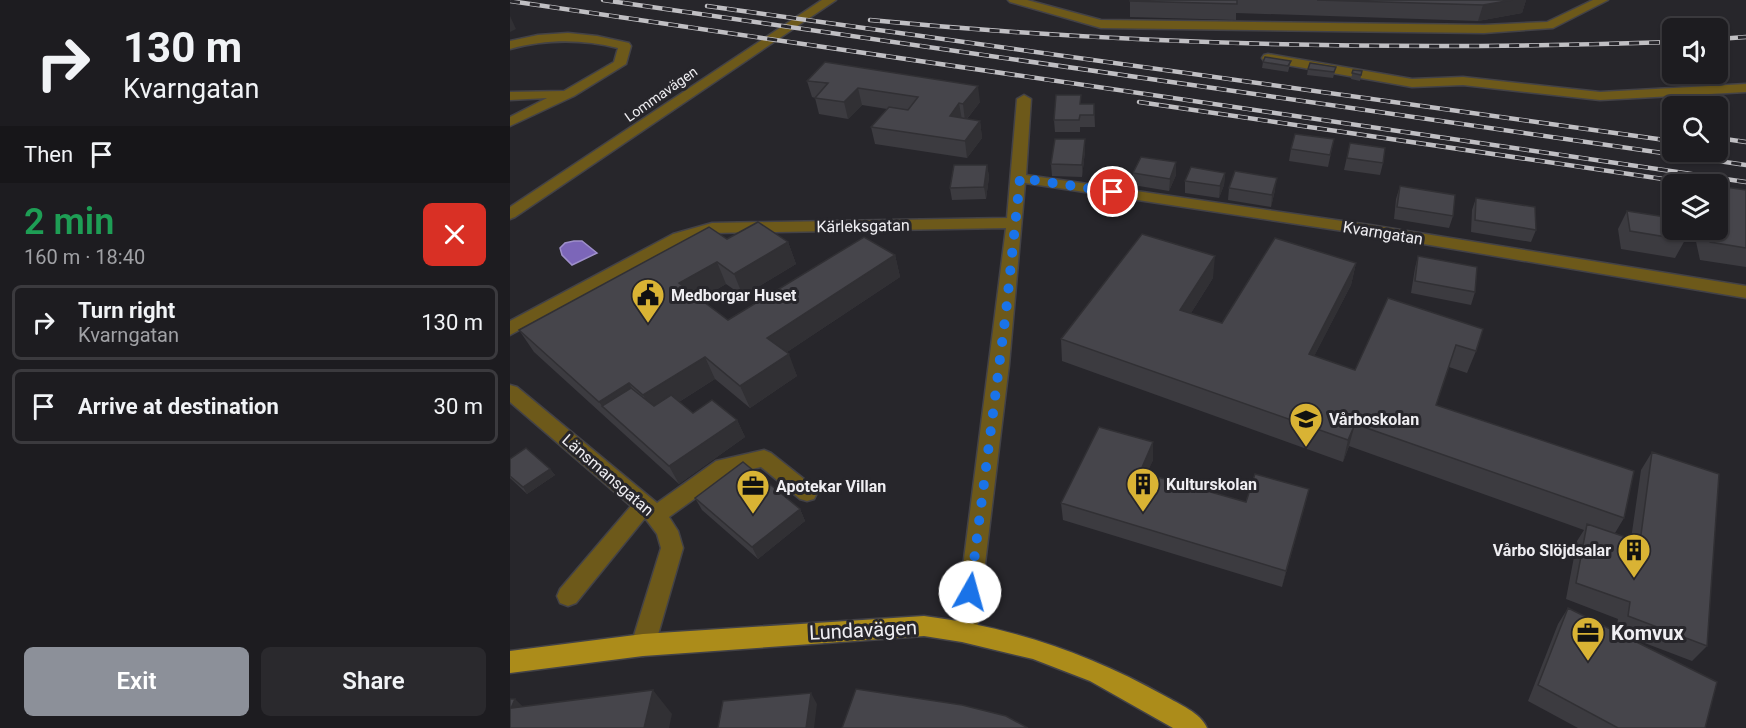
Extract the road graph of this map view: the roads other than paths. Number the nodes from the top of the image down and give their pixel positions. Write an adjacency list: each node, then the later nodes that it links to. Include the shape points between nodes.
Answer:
1 (830, 0): 12 (street, Lommavägen)
2 (1014, 0): 3 (street, via 1101,24 1484,29 1549,26)
3 (1602, 0)
4 (510, 45): 7 (street, via 564,36 598,38 625,46 620,64)
5 (1268, 58): 6 (street, via 1412,83 1463,81 1600,96)
6 (1746, 88)
7 (569, 93): 8 (street); 10 (street)
8 (510, 96)
9 (1024, 99): 11 (street)
10 (510, 123)
11 (1020, 178): 13 (street); 14 (street, Kvarngatan)
12 (510, 214)
13 (1014, 223): 15 (street, Kärleksgatan, via 712,228 680,237); 20 (street)
14 (1746, 292)
15 (510, 329)
16 (510, 392): 18 (street, Länsmansgatan)
17 (807, 493): 18 (street, via 764,458 723,467)
18 (650, 510): 19 (street); 21 (street, Länsmansgatan, via 667,531 672,548)
19 (568, 596)
20 (966, 630): 21 (main road, Lundavägen, via 908,625); 23 (main road, Lundavägen, via 1030,646 1091,669)
21 (643, 645): 22 (main road, Lundavägen)
22 (510, 662)
23 (1195, 728)

